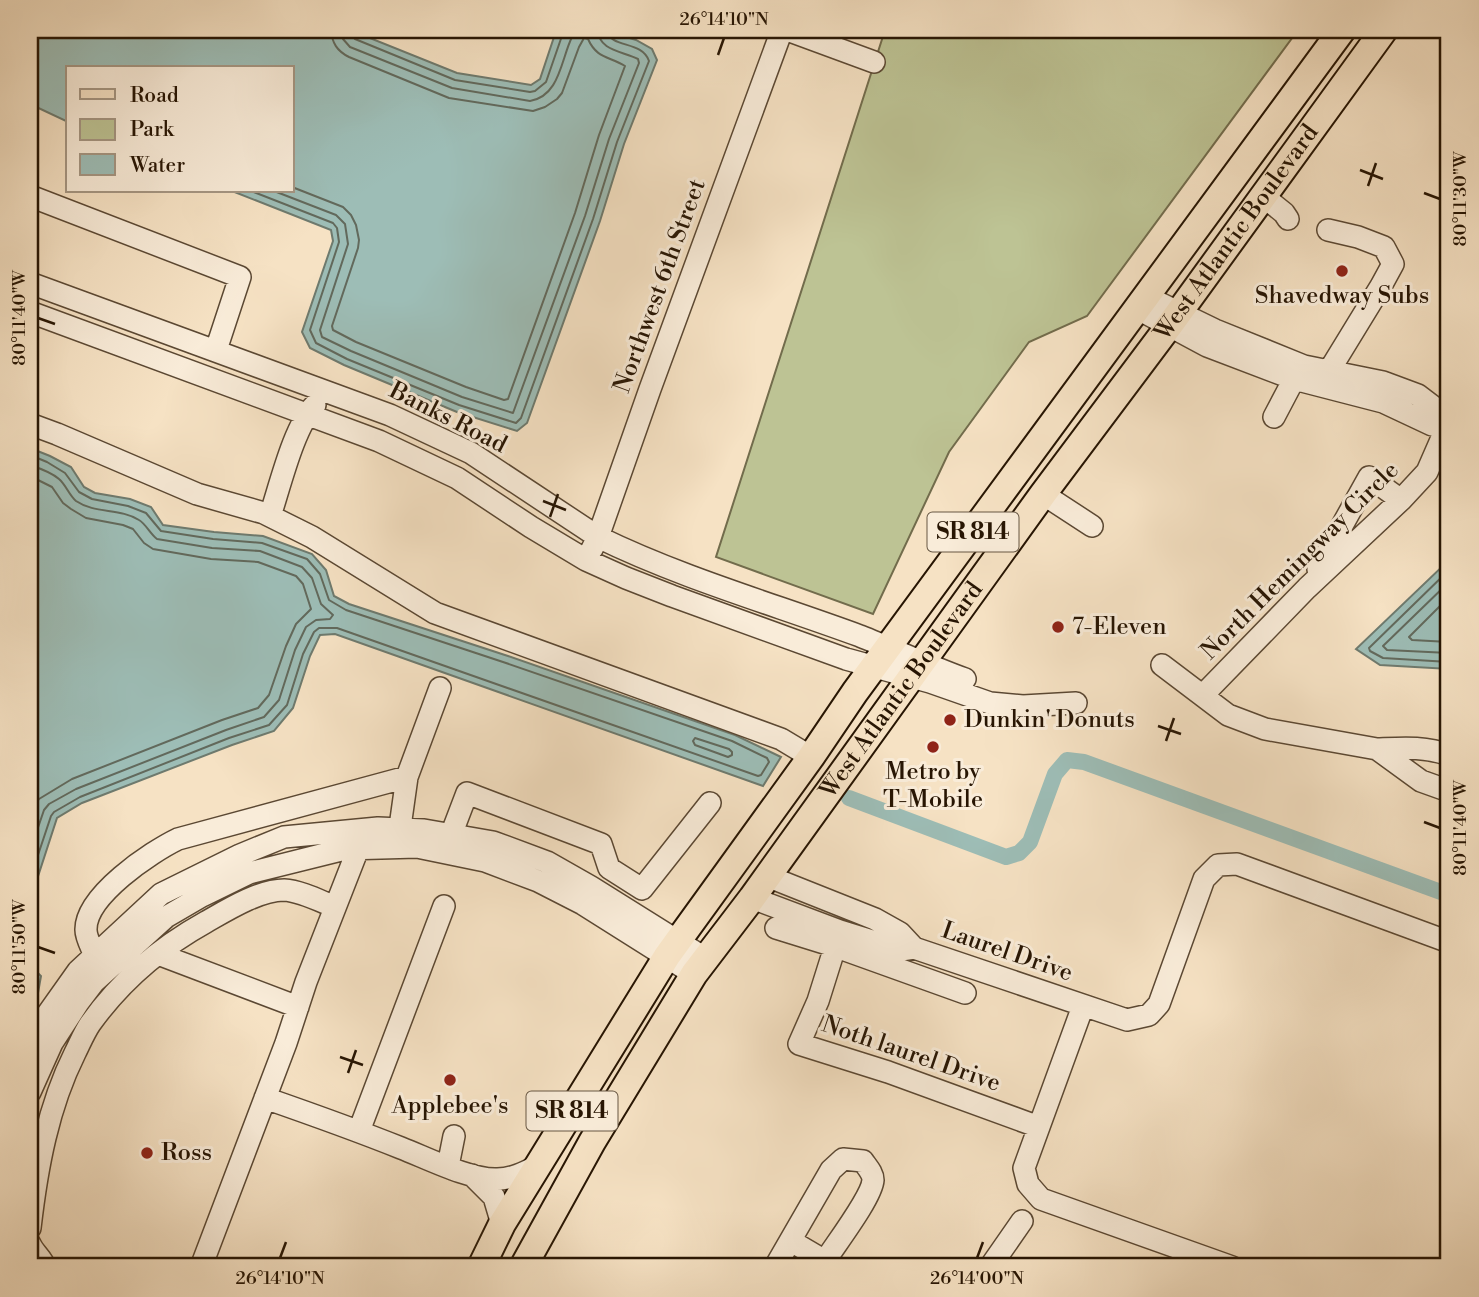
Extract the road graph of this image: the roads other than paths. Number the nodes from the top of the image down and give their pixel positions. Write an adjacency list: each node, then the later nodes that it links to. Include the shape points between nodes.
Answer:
1 (782, 30): 26 (street, Northwest 6th Street)
2 (787, 30): 5 (street)
3 (1342, 30): 11 (main road, West Atlantic Boulevard / SR 814)
4 (1384, 30): 7 (main road, West Atlantic Boulevard / SR 814)
5 (874, 62)
6 (30, 196): 14 (street, via 240,277)
7 (1263, 196): 8 (street); 13 (main road, West Atlantic Boulevard / SR 814)
8 (1288, 219)
9 (1328, 230): 15 (street, via 1384,247 1393,264)
10 (30, 283): 14 (street, Banks Road)
11 (1142, 303): 13 (street); 29 (main road, West Atlantic Boulevard / SR 814)
12 (30, 313): 17 (street, Banks Road)
13 (1174, 319): 16 (street, via 1248,344); 22 (main road, West Atlantic Boulevard / SR 814)
14 (216, 350): 21 (street, Banks Road, via 390,415)
15 (1329, 371): 16 (street); 20 (street, via 1418,395)
16 (1299, 372): 18 (street); 20 (street, via 1432,425)
17 (306, 414): 21 (street, via 322,402 410,435); 24 (street); 27 (street, Banks Road, via 379,441 457,478)
18 (1274, 417)
19 (30, 424): 24 (street, via 197,494)
20 (1448, 424): 23 (street, North Hemingway Circle, via 1427,472)
21 (453, 444): 26 (street, Banks Road)
22 (1043, 494): 25 (street); 31 (main road, West Atlantic Boulevard / SR 814)
23 (1401, 500): 28 (street, North Hemingway Circle); 28 (street, via 1369,477)
24 (270, 516): 37 (street, via 435,613 780,740)
25 (1092, 526)
26 (598, 537): 27 (street, Northwest 6th Street); 29 (street, Banks Road)
27 (586, 560): 29 (street, Banks Road, via 846,659)
28 (1307, 588): 33 (street, North Hemingway Circle)
29 (881, 657): 31 (street, Banks Road); 37 (main road, West Atlantic Boulevard / SR 814)
30 (1162, 665): 33 (street)
31 (916, 669): 34 (street, Banks Road, via 1002,692 1023,706); 45 (main road, West Atlantic Boulevard / SR 814)
32 (440, 688): 38 (street)
33 (1203, 695): 35 (street, via 1228,715 1265,729)
34 (1076, 703)
35 (1377, 749): 36 (street, via 1414,747); 39 (street, via 1421,781)
36 (1449, 755)
37 (811, 757): 53 (main road, West Atlantic Boulevard / SR 814)
38 (407, 777): 41 (street); 55 (street, via 161,847 107,888 94,905 85,932)
39 (1449, 791)
40 (710, 803): 42 (street, via 642,889 609,868 601,844 467,793)
41 (398, 838): 42 (street, via 417,847); 43 (street); 44 (street, via 378,828 284,837)
42 (449, 844): 53 (street, via 538,881)
43 (358, 849): 44 (street); 48 (street)
44 (244, 864): 55 (street, via 161,894); 61 (street, via 166,917 94,982 52,1044)
45 (767, 876): 46 (main road, West Atlantic Boulevard / SR 814); 52 (street, Laurel Drive, via 874,919)
46 (751, 898): 50 (street, Laurel Drive); 56 (main road, West Atlantic Boulevard / SR 814)
47 (444, 906): 64 (street)
48 (335, 907): 54 (street, via 286,890 269,892 228,909); 59 (street)
49 (776, 928): 50 (street)
50 (837, 938): 52 (street, Laurel Drive, via 901,950); 57 (street); 63 (street, Noth laurel Drive, via 799,1044)
51 (1449, 942): 58 (street, Laurel Drive, via 1237,864 1218,865 1204,880 1159,1004 1149,1015 1127,1020)
52 (914, 947): 58 (street, Laurel Drive)
53 (673, 949): 56 (street); 67 (main road, West Atlantic Boulevard / SR 814)
54 (158, 954): 59 (street); 71 (street, via 112,996 89,1026 71,1062 53,1105)
55 (95, 956): 60 (street, via 78,971)
56 (700, 967): 78 (main road, West Atlantic Boulevard / SR 814, via 592,1142)
57 (965, 993)
58 (1083, 1006): 63 (street, Laurel Drive)
59 (298, 1007): 62 (street)
60 (30, 1044)
61 (30, 1092)
62 (265, 1098): 64 (street); 76 (street)
63 (1039, 1127): 81 (street, Laurel Drive, via 1024,1168 1028,1184 1041,1199)
64 (359, 1131): 66 (street)
65 (454, 1136): 66 (street)
66 (448, 1166): 68 (street)
67 (537, 1166): 68 (street, via 504,1179); 70 (main road, West Atlantic Boulevard / SR 814)
68 (472, 1175): 70 (street, via 494,1197)
69 (1021, 1221): 80 (street)
70 (502, 1224): 77 (main road, West Atlantic Boulevard / SR 814)
71 (30, 1228)
72 (791, 1241): 74 (street); 74 (street, via 831,1170 843,1159 863,1161 873,1180 869,1194); 79 (street)
73 (30, 1244): 75 (street)
74 (826, 1264)
75 (45, 1267)
76 (201, 1267)
77 (481, 1267)
78 (523, 1267)
79 (775, 1267)
80 (990, 1267)
81 (1231, 1267)

